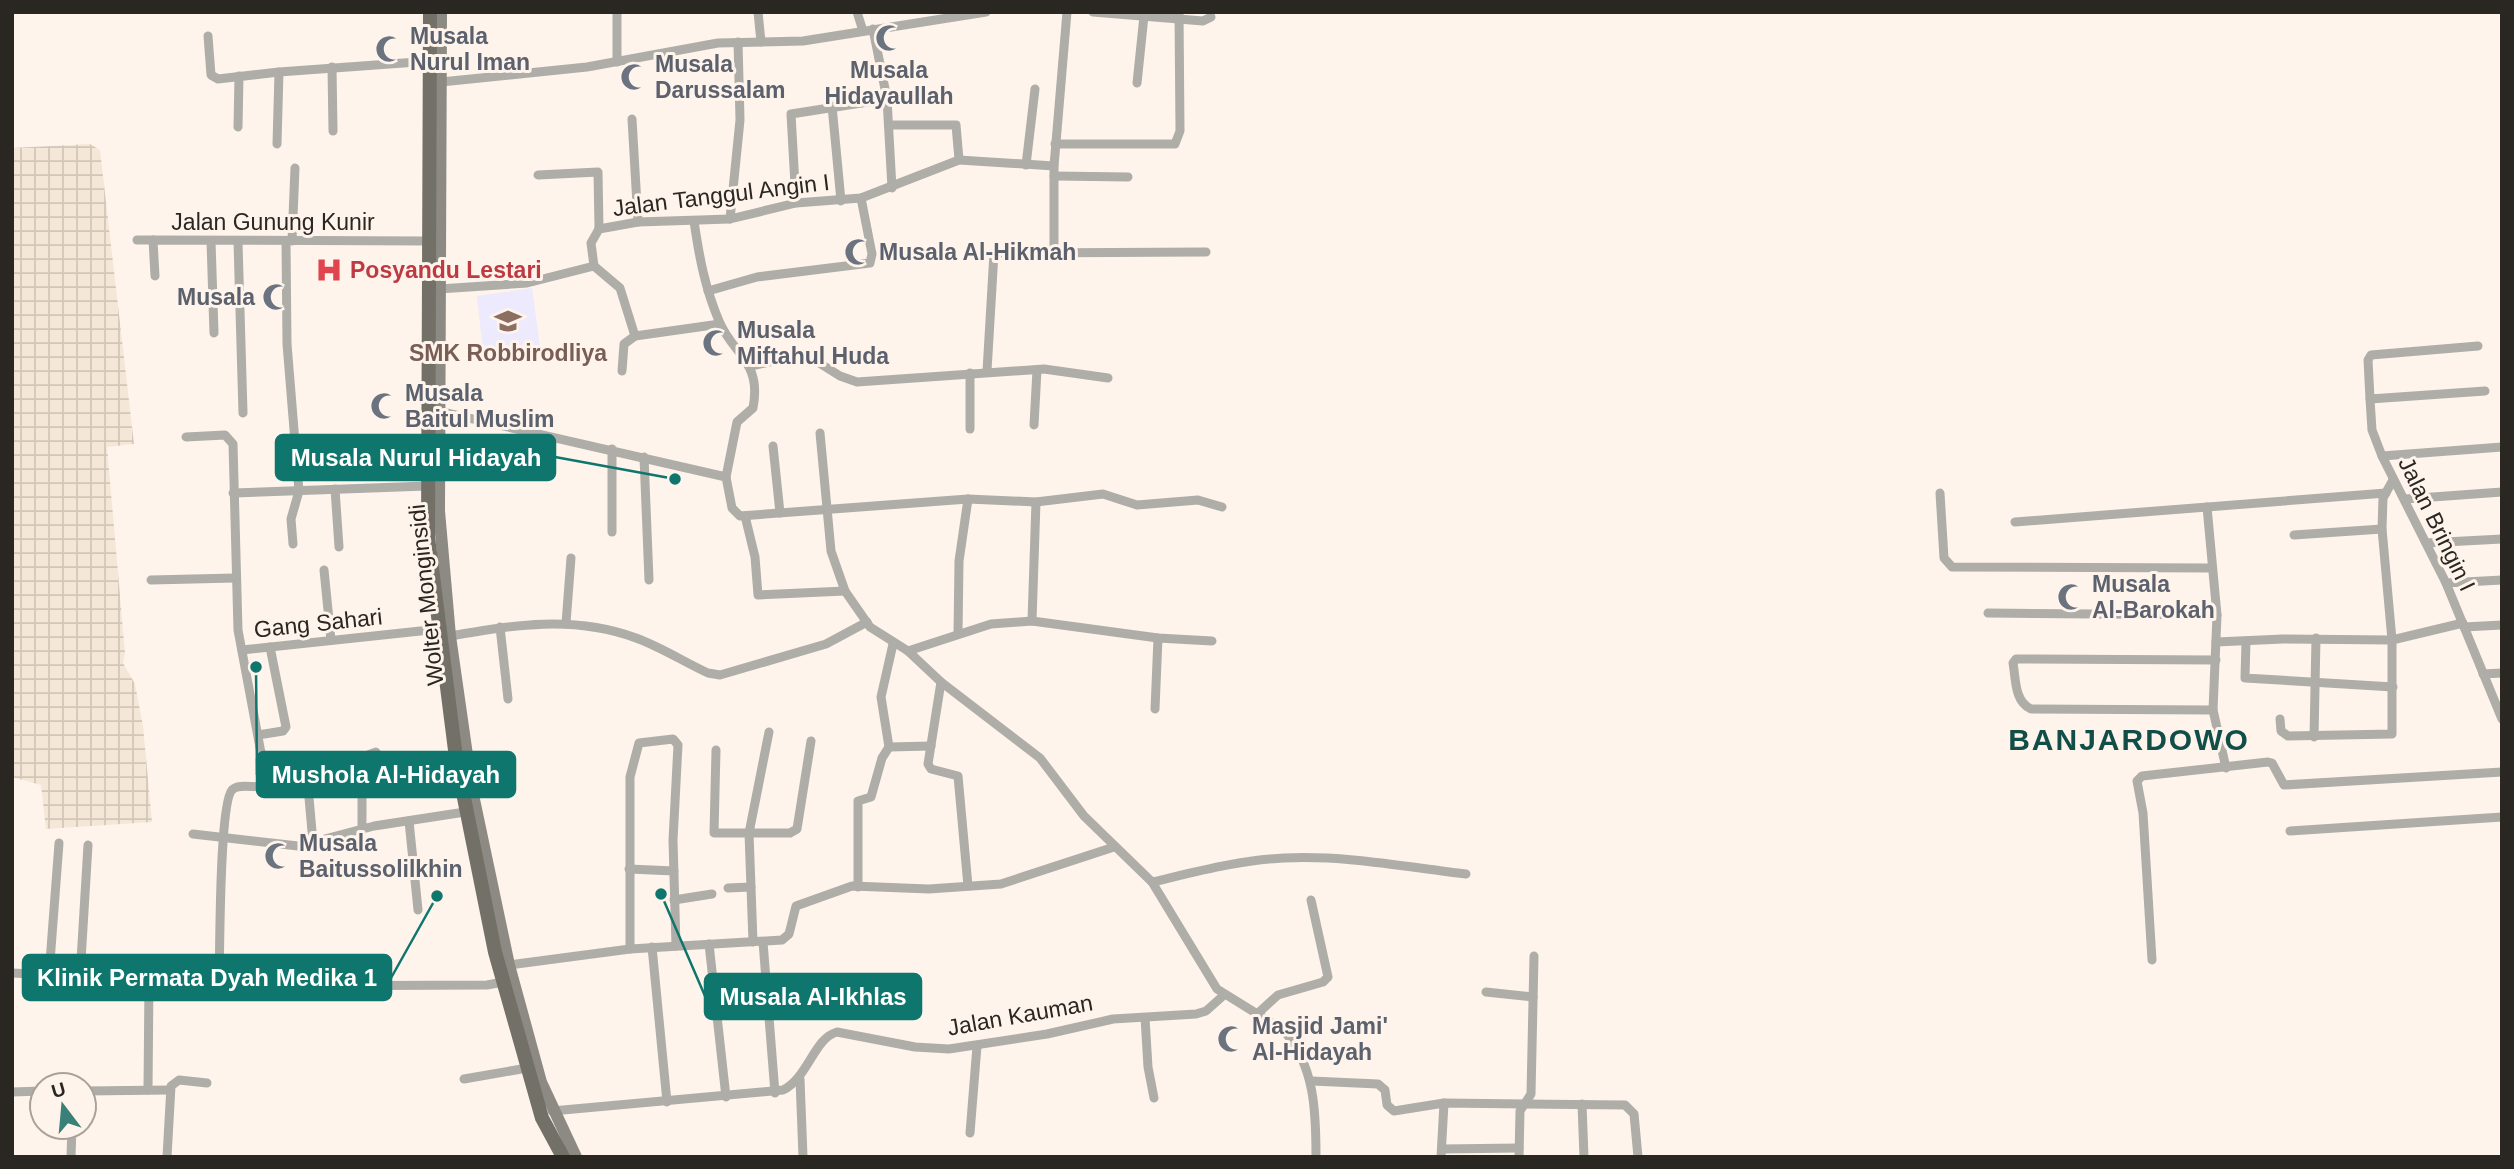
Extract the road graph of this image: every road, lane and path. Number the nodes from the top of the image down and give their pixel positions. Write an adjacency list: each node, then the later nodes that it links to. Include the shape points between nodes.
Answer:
1 (430, 12): 19 (main road, Wolter Monginsidi)
2 (441, 12): 19 (main road, Wolter Monginsidi)
3 (617, 12): 20 (street)
4 (758, 12): 18 (street)
5 (857, 12): 15 (street)
6 (986, 12): 12 (street)
7 (1068, 12): 34 (street)
8 (1093, 12): 9 (street)
9 (1130, 14): 10 (street)
10 (1144, 16): 11 (street); 25 (street)
11 (1179, 16): 13 (street, via 1203,21); 34 (street, via 1180,131 1175,144)
12 (926, 17): 14 (street)
13 (1211, 17)
14 (873, 29): 15 (street); 27 (street)
15 (863, 30): 18 (street, via 803,41)
16 (208, 36): 23 (street, via 214,78)
17 (738, 42): 18 (street); 20 (street); 45 (street, via 740,120)
18 (761, 42)
19 (434, 52): 21 (street); 24 (main road, Wolter Monginsidi); 53 (main road, Wolter Monginsidi)
20 (617, 62): 24 (street)
21 (332, 67): 22 (street); 32 (street)
22 (279, 72): 23 (street); 33 (street)
23 (239, 76): 31 (street)
24 (441, 82): 59 (main road, Wolter Monginsidi)
25 (1137, 83)
26 (1035, 89): 36 (street)
27 (887, 99): 28 (street); 30 (street)
28 (832, 106): 43 (street); 44 (street, via 790,114)
29 (632, 119): 47 (street)
30 (889, 125): 35 (street, via 956,125); 41 (street)
31 (238, 127)
32 (333, 131)
33 (277, 144)
34 (1055, 144): 38 (street)
35 (959, 160): 36 (street); 41 (street, Jalan Tanggul Angin I)
36 (1026, 165): 38 (street)
37 (295, 169): 52 (street)
38 (1054, 171): 40 (street); 56 (street)
39 (538, 175): 48 (street, via 598,172)
40 (1128, 177)
41 (892, 188): 42 (street, Jalan Tanggul Angin I)
42 (861, 198): 43 (street, Jalan Tanggul Angin I); 60 (street, via 870,263 757,276)
43 (841, 201): 44 (street, Jalan Tanggul Angin I)
44 (796, 203): 45 (street, Jalan Tanggul Angin I)
45 (730, 219): 46 (street, Jalan Tanggul Angin I)
46 (694, 221): 47 (street, Jalan Tanggul Angin I); 60 (street)
47 (638, 222): 48 (street, Jalan Tanggul Angin I)
48 (599, 229): 57 (street, Jalan Tanggul Angin I, via 591,243)
49 (136, 240): 50 (street)
50 (153, 240): 51 (street, Jalan Gunung Kunir); 58 (street, Jalan Gunung Kunir)
51 (211, 241): 54 (street, Jalan Gunung Kunir); 62 (street)
52 (289, 241): 53 (street, Jalan Gunung Kunir); 54 (street, Jalan Gunung Kunir); 88 (street, via 287,344)
53 (428, 241): 86 (main road, Wolter Monginsidi)
54 (238, 242): 74 (street)
55 (1206, 251): 56 (street)
56 (1054, 254): 68 (street, via 994,253)
57 (594, 267): 59 (street, via 527,283); 63 (street, via 620,288)
58 (155, 276)
59 (439, 289): 73 (main road, Wolter Monginsidi)
60 (708, 291): 61 (street)
61 (720, 324): 63 (street); 65 (street)
62 (214, 333)
63 (635, 335): 67 (street, via 624,344)
64 (2478, 346): 72 (street, via 2371,355)
65 (751, 366): 69 (street, via 805,354 857,382); 84 (street, via 753,408 737,422)
66 (1037, 370): 68 (street); 70 (street); 75 (street)
67 (622, 371)
68 (987, 371): 69 (street)
69 (970, 373): 76 (street)
70 (1108, 378)
71 (2485, 391): 72 (street)
72 (2370, 399): 82 (street, via 2372,430)
73 (438, 411): 81 (street); 126 (main road, Wolter Monginsidi)
74 (243, 413)
75 (1034, 425)
76 (970, 429)
77 (820, 433): 96 (street)
78 (186, 437): 91 (street, via 230,438)
79 (772, 446): 99 (street)
80 (2502, 447): 82 (street, Jalan Bringin I)
81 (612, 449): 83 (street); 103 (street)
82 (2382, 456): 85 (street, Jalan Bringin I)
83 (644, 457): 84 (street); 114 (street)
84 (726, 477): 100 (street, via 732,508)
85 (2393, 480): 89 (street); 94 (street, Jalan Bringin I)
86 (427, 486): 87 (street); 126 (main road, Wolter Monginsidi, via 428,537)
87 (335, 489): 88 (street); 108 (street)
88 (299, 491): 91 (street); 107 (street, via 291,519)
89 (2386, 492): 98 (street); 102 (street)
90 (2502, 492): 94 (street)
91 (233, 493): 112 (street)
92 (1940, 493): 110 (street, via 1944,558 1952,567)
93 (968, 499): 95 (street); 96 (street); 127 (street, via 959,561)
94 (2404, 499): 106 (street, Jalan Bringin I)
95 (1036, 502): 97 (street, via 1103,495 1137,505 1198,500); 120 (street)
96 (829, 507): 99 (street); 117 (street, via 831,551)
97 (1222, 507)
98 (2207, 507): 101 (street); 110 (street)
99 (780, 513): 100 (street)
100 (745, 516): 117 (street, via 758,595)
101 (2015, 522)
102 (2382, 529): 104 (street); 131 (street)
103 (612, 533)
104 (2294, 536)
105 (2502, 539): 106 (street)
106 (2426, 543): 116 (street, Jalan Bringin I)
107 (293, 544)
108 (339, 547)
109 (571, 558): 122 (street)
110 (2211, 568): 119 (street)
111 (324, 570): 130 (street)
112 (235, 578): 113 (street); 137 (street)
113 (151, 580)
114 (649, 580)
115 (2502, 580): 116 (street)
116 (2446, 583): 124 (street, Jalan Bringin I)
117 (845, 591): 121 (street)
118 (1988, 612): 119 (street)
119 (2217, 615): 134 (street)
120 (1032, 621): 127 (street, via 1000,623); 128 (street)
121 (867, 622): 122 (street, Gang Sahari, via 826,644 720,674 708,673 637,638); 135 (street)
122 (566, 623): 125 (street, Gang Sahari)
123 (2502, 625): 124 (street)
124 (2460, 626): 131 (street); 141 (street, Jalan Bringin I)
125 (500, 627): 126 (street, Gang Sahari); 145 (street)
126 (445, 632): 130 (street, Gang Sahari); 161 (main road, Wolter Monginsidi); 192 (main road, Wolter Monginsidi)
127 (958, 634): 138 (street)
128 (1158, 638): 132 (street); 146 (street)
129 (2316, 638): 131 (street); 133 (street); 142 (street)
130 (331, 640): 136 (street, Gang Sahari)
131 (2392, 640): 144 (street)
132 (1212, 641)
133 (2246, 641): 134 (street); 142 (street, via 2245,678)
134 (2216, 642): 139 (street)
135 (893, 644): 138 (street); 155 (street, via 881,697)
136 (271, 647): 137 (street, Gang Sahari); 151 (street, via 286,727)
137 (242, 650): 151 (street)
138 (908, 652): 143 (street)
139 (2216, 660): 147 (street); 147 (street, via 2117,657 2016,659 2013,663 2018,696 2031,709)
140 (2502, 673): 141 (street)
141 (2483, 674): 148 (street, Jalan Bringin I)
142 (2316, 681): 144 (street); 152 (street)
143 (941, 682): 154 (street); 172 (street, via 1040,758)
144 (2393, 687): 152 (street, via 2391,734)
145 (508, 699)
146 (1155, 709)
147 (2213, 710): 158 (street)
148 (2501, 715)
149 (2280, 719): 152 (street, via 2282,734)
150 (769, 732): 166 (street)
151 (258, 735): 160 (street)
152 (2314, 737)
153 (811, 741): 166 (street, via 797,829)
154 (931, 746): 155 (street); 177 (street, via 929,767 958,778)
155 (889, 747): 179 (street, via 871,797 858,801)
156 (716, 750): 166 (street, via 714,833)
157 (376, 752): 164 (street, via 362,764)
158 (2226, 768): 159 (street, via 2272,763 2284,785); 191 (street, via 2138,779)
159 (2502, 772)
160 (267, 787): 168 (street, via 232,791); 170 (street, via 308,786)
161 (465, 812): 163 (street); 197 (main road, Wolter Monginsidi)
162 (2502, 817): 165 (street)
163 (409, 821): 164 (street); 184 (street)
164 (362, 828): 170 (street)
165 (2290, 831)
166 (749, 833): 178 (street)
167 (193, 834): 168 (street)
168 (223, 837): 170 (street, via 288,845); 198 (street)
169 (59, 843): 194 (street)
170 (313, 843)
171 (88, 845): 195 (street)
172 (1114, 847): 176 (street); 177 (street, via 1001,884)
173 (629, 869): 174 (street); 174 (street, via 630,777 638,746 642,741 673,739 678,744); 189 (street)
174 (674, 871): 182 (street)
175 (1466, 874): 176 (street, via 1340,858 1284,858 1246,861)
176 (1152, 882): 200 (street)
177 (968, 886): 179 (street, via 929,890)
178 (751, 887): 180 (street); 185 (street)
179 (858, 887): 185 (street, via 796,906 788,936)
180 (728, 888)
181 (712, 894): 182 (street)
182 (674, 900): 187 (street)
183 (1311, 900): 202 (street, via 1328,977 1278,995)
184 (418, 910)
185 (758, 942): 186 (street); 213 (street)
186 (709, 944): 187 (street); 214 (street)
187 (676, 946): 188 (street)
188 (652, 947): 189 (street); 216 (street)
189 (630, 949): 192 (street)
190 (1534, 956): 201 (street)
191 (2152, 960)
192 (509, 965): 220 (main road, Wolter Monginsidi)
193 (12, 973): 194 (street)
194 (49, 975): 195 (street)
195 (80, 977): 196 (street)
196 (149, 981): 198 (street); 210 (street)
197 (503, 982): 198 (street); 205 (main road, Wolter Monginsidi)
198 (219, 984)
199 (1486, 992): 201 (street)
200 (1224, 995): 202 (street); 203 (street, Jalan Kauman, via 1206,1011)
201 (1533, 996): 218 (street)
202 (1256, 1014): 208 (street, via 1291,1038)
203 (1145, 1018): 204 (street, Jalan Kauman, via 1112,1019); 215 (street)
204 (977, 1046): 207 (street, Jalan Kauman, via 922,1047 837,1032 825,1039); 221 (street)
205 (527, 1068): 206 (street); 225 (main road, Wolter Monginsidi, via 542,1118)
206 (464, 1079)
207 (800, 1079): 213 (street, Jalan Kauman); 227 (street)
208 (1312, 1081): 217 (street, via 1378,1084 1394,1111); 228 (street)
209 (207, 1083): 211 (street, via 179,1080)
210 (148, 1090): 211 (street); 212 (street)
211 (170, 1090): 224 (street)
212 (98, 1091)
213 (775, 1093): 214 (street, Jalan Kauman)
214 (726, 1097): 216 (street, Jalan Kauman)
215 (1154, 1098)
216 (667, 1102): 220 (street, Jalan Kauman)
217 (1444, 1103): 218 (street); 223 (street)
218 (1527, 1103): 219 (street); 222 (street, via 1520,1111)
219 (1582, 1104): 229 (street); 230 (street, via 1631,1109)
220 (552, 1111): 226 (main road, Wolter Monginsidi)
221 (971, 1133)
222 (1519, 1152): 223 (street)
223 (1442, 1153)
224 (167, 1157)
225 (563, 1157)
226 (576, 1157)
227 (803, 1157)
228 (1316, 1157)
229 (1584, 1157)
230 (1638, 1157)

